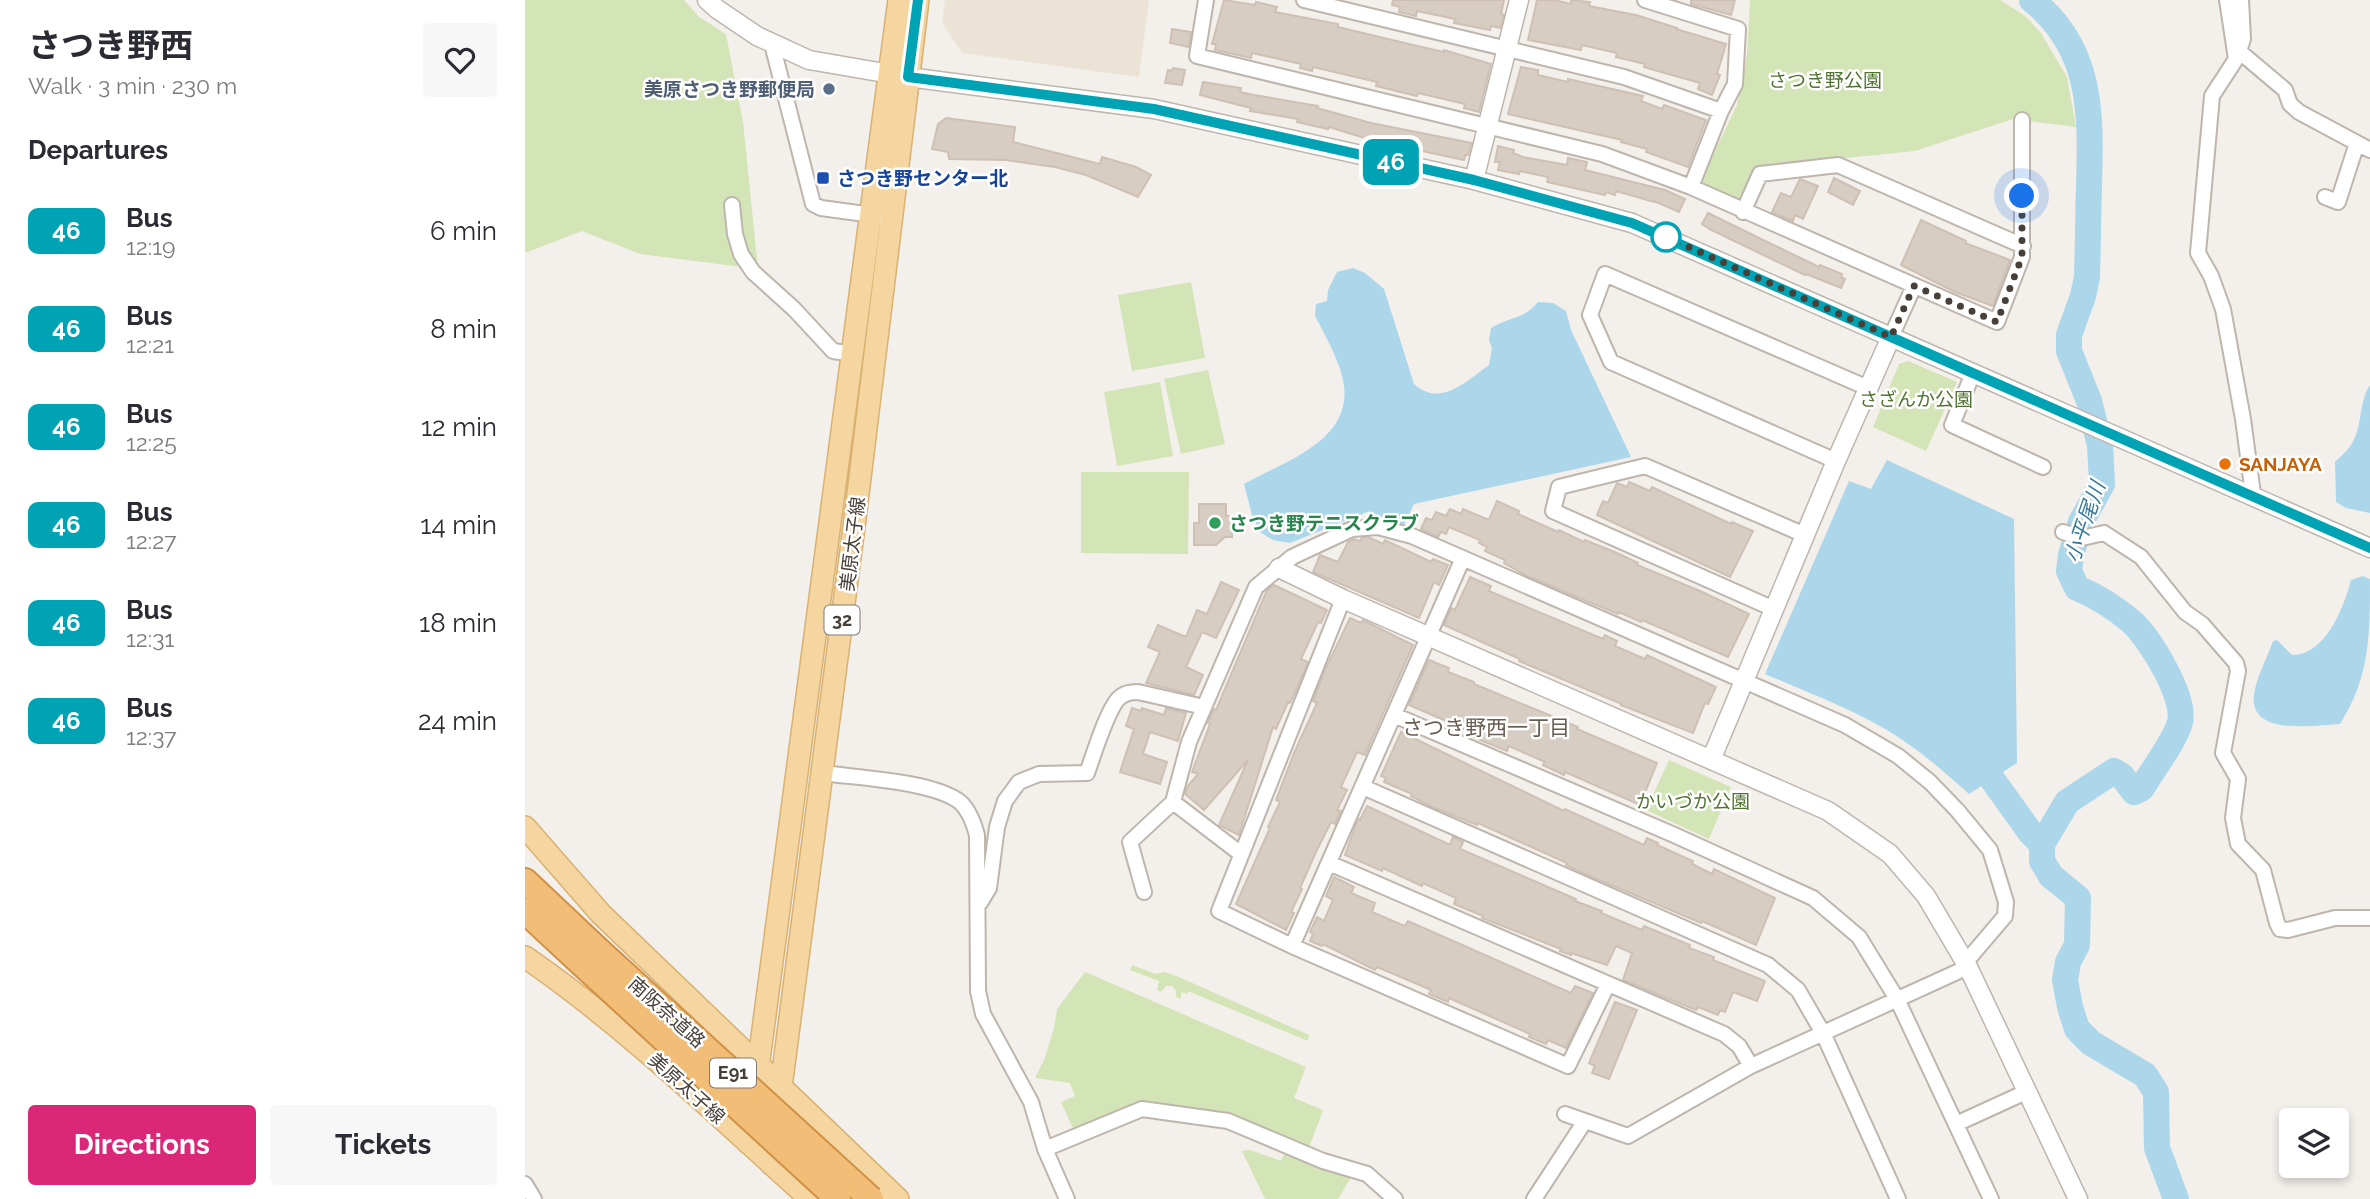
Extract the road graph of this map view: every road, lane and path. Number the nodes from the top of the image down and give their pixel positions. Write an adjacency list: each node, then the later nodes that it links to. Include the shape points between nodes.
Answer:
1 (899, 0): 13 (main road, 美原太子線 / 32)
2 (918, 0): 13 (main road, 美原太子線 / 32)
3 (1206, 0): 16 (street, via 1197,56)
4 (1304, 0): 11 (street)
5 (1519, 0): 11 (street)
6 (1645, 0): 14 (street, via 1738,29 1735,84)
7 (2227, 0): 12 (street)
8 (2241, 0): 12 (street, via 2243,38)
9 (714, 3): 10 (street)
10 (772, 44): 13 (street, via 809,60); 23 (street, via 813,204)
11 (1508, 49): 14 (street, via 1625,76); 16 (street)
12 (2238, 55): 17 (street, via 2285,90 2299,112); 32 (street, via 2212,96 2198,253 2223,309)
13 (899, 75): 18 (street, via 1154,109); 23 (main road, 美原太子線 / 32)
14 (1721, 111): 19 (street)
15 (2022, 121): 24 (street)
16 (1487, 125): 18 (street); 19 (street, via 1602,154)
17 (2364, 146): 20 (street, via 2338,202)
18 (1474, 180): 26 (street, via 1632,223)
19 (1691, 187): 22 (street)
20 (2325, 197)
21 (732, 205): 27 (street, via 734,234 753,272 833,351)
22 (1743, 212): 24 (street, via 1760,174 1838,165); 25 (street)
23 (881, 216): 27 (main road, 美原太子線 / 32); 45 (main road, 美原太子線 / 32)
24 (2023, 246): 25 (street, via 1997,322)
25 (1914, 286): 26 (street)
26 (1891, 337): 28 (street); 29 (street)
27 (853, 354): 63 (main road, 美原太子線 / 32)
28 (1973, 373): 31 (street, via 1952,425); 32 (street)
29 (1868, 388): 30 (street); 30 (street, via 1605,274 1590,316 1611,362)
30 (1836, 460): 34 (street)
31 (2043, 467)
32 (2253, 494): 35 (street)
33 (2063, 532): 55 (street, via 2082,538 2104,533 2141,557 2185,612 2202,624 2235,663 2238,671 2223,752 2238,779 2234,830 2238,844 2263,870 2280,929 2335,918)
34 (1805, 535): 39 (street); 39 (street, via 1645,466 1559,487 1553,511)
35 (2370, 548)
36 (1463, 558): 37 (street, via 1378,527 1352,529 1292,557); 40 (street); 41 (street)
37 (1279, 568): 38 (street); 42 (street, via 1255,587)
38 (1343, 599): 40 (street); 49 (street)
39 (1774, 609): 41 (street)
40 (1429, 636): 43 (street); 44 (street)
41 (1744, 681): 44 (street); 59 (street, via 1845,725 1898,756 1930,782 1990,850 2006,902 2004,916)
42 (1203, 708): 47 (street); 53 (street, via 1129,692 1112,707 1087,773 1039,774 1019,782 1005,801 993,844 989,888)
43 (1394, 715): 46 (street); 61 (street, via 1813,898 1859,937)
44 (1710, 760): 59 (street, via 1828,811 1890,854 1926,896)
45 (823, 773): 53 (street, via 923,787 961,803 978,835); 65 (main road, 美原太子線 / 32)
46 (1363, 787): 50 (street); 62 (street, via 1767,965 1798,990)
47 (1173, 802): 49 (street); 52 (street, via 1130,842)
48 (525, 827): 63 (main road, via 601,914)
49 (1241, 854): 56 (street, via 1219,911)
50 (1329, 863): 56 (street); 60 (street)
51 (525, 881): 57 (highway, 南阪奈道路 / E91)
52 (1145, 892)
53 (979, 906): 71 (street, via 978,991 983,1014 1031,1102)
54 (525, 911): 57 (highway, 南阪奈道路 / E91)
55 (2370, 918)
56 (1292, 947): 60 (street, via 1568,1066)
57 (588, 955): 76 (highway, 南阪奈道路 / E91, bridge); 77 (highway, 南阪奈道路 / E91, bridge)
58 (525, 957): 70 (main road, 美原太子線, via 608,1018)
59 (1966, 965): 61 (street); 66 (street)
60 (1608, 984): 64 (street, via 1724,1034 1739,1046)
61 (1897, 999): 62 (street); 69 (street)
62 (1823, 1033): 64 (street); 82 (street)
63 (759, 1064): 65 (main road); 70 (main road, 美原太子線 / 32)
64 (1751, 1066): 68 (street, via 1627,1136)
65 (782, 1087): 72 (main road, 美原太子線 / 32); 78 (main road)
66 (2026, 1092): 69 (street); 84 (street)
67 (1565, 1114): 68 (street)
68 (1585, 1121): 81 (street)
69 (1956, 1124): 83 (street)
70 (748, 1143): 72 (main road, 美原太子線)
71 (1045, 1149): 79 (street); 80 (street, via 1142,1109 1228,1121 1323,1161 1367,1174)
72 (771, 1164): 75 (main road, 美原太子線)
73 (525, 1184): 74 (street)
74 (534, 1199)
75 (810, 1199)
76 (838, 1199)
77 (871, 1199)
78 (898, 1199)
79 (1067, 1199)
80 (1395, 1199)
81 (1534, 1199)
82 (1898, 1199)
83 (1991, 1199)
84 (2078, 1199)

